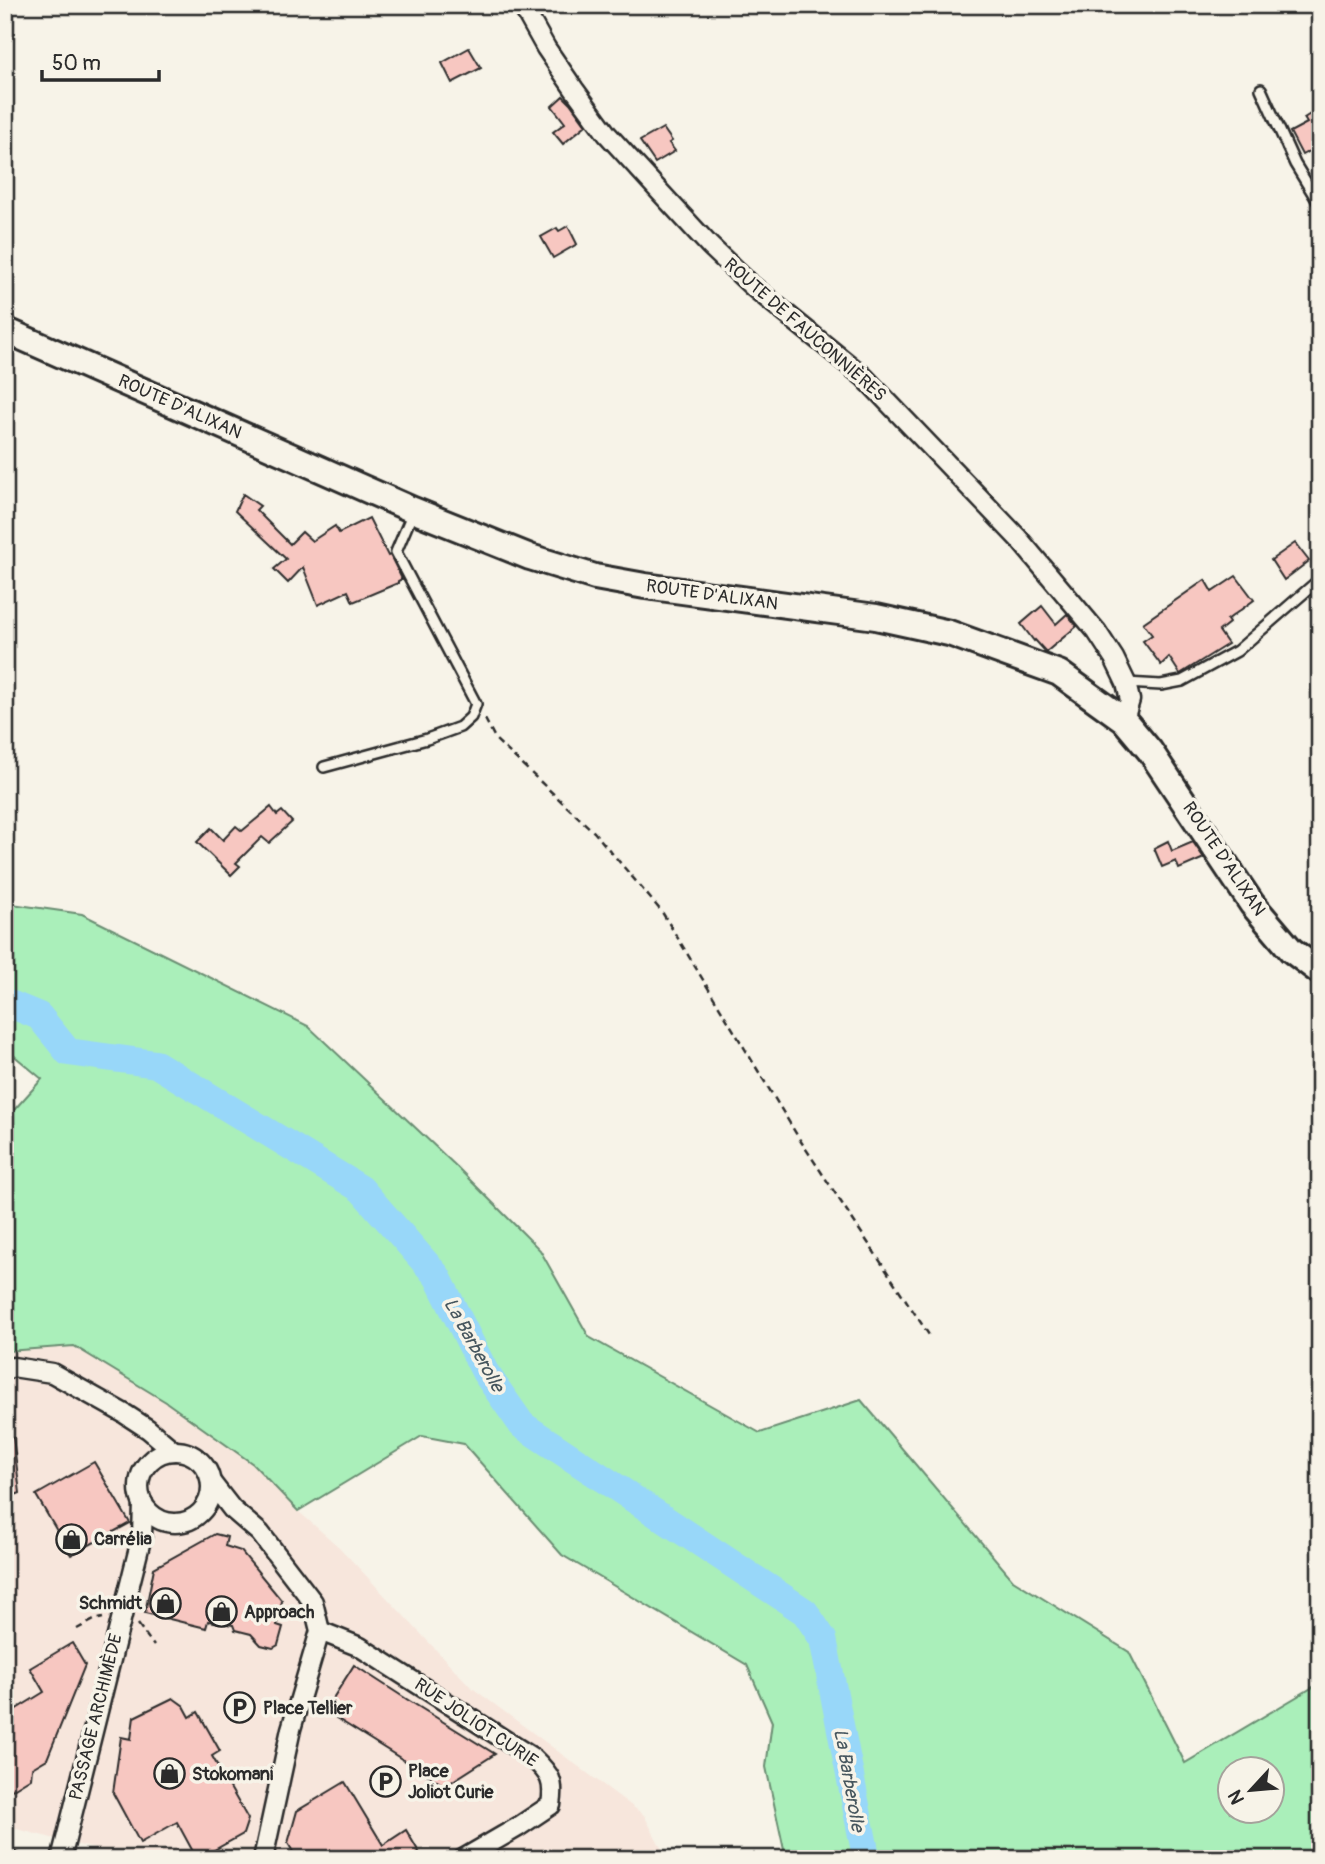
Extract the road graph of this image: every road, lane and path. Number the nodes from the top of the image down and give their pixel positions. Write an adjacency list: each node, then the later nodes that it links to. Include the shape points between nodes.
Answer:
1 (522, 5): 7 (street, ROUTE DE FAUCONNIÈRES, via 546,48 607,134 710,246 864,377 1009,527 1097,632)
2 (1261, 89): 3 (lane)
3 (1320, 205)
4 (5, 330): 5 (street, ROUTE D'ALIXAN)
5 (413, 510): 8 (lane, via 396,552); 9 (street, ROUTE D'ALIXAN, via 530,557 595,577 876,617 949,633 1059,673)
6 (1320, 579): 7 (lane, via 1237,650 1182,681)
7 (1126, 683): 9 (street, ROUTE DE FAUCONNIÈRES, via 1130,700)
8 (476, 704): 10 (lane, via 471,718 460,727); 12 (path, via 496,740 594,832 662,912 800,1140)
9 (1124, 720): 11 (street, ROUTE D'ALIXAN, via 1150,751 1252,904 1291,950)
10 (324, 767)
11 (1320, 972)
12 (932, 1338)
13 (5, 1370): 14 (street, via 13,1367 52,1373)
14 (148, 1429): 15 (street); 16 (street)
15 (174, 1451): 16 (street); 17 (street, via 198,1459)
16 (148, 1463): 18 (street, via 139,1483)
17 (211, 1482): 19 (street); 20 (street)
18 (143, 1503): 21 (street, via 155,1517); 22 (street, PASSAGE ARCHIMÈDE)
19 (232, 1509): 20 (street); 26 (street, via 260,1533 313,1602)
20 (202, 1511): 21 (street)
21 (172, 1523): 22 (street)
22 (142, 1536): 31 (street, PASSAGE ARCHIMÈDE)
23 (110, 1616): 25 (path)
24 (135, 1623): 27 (path)
25 (77, 1629)
26 (320, 1631): 29 (street); 32 (street, RUE JOLIOT CURIE, via 360,1647 547,1771 554,1788 551,1805)
27 (154, 1646)
28 (5, 1854): 30 (lane)
29 (261, 1857)
30 (17, 1859)
31 (61, 1859)
32 (463, 1859)

